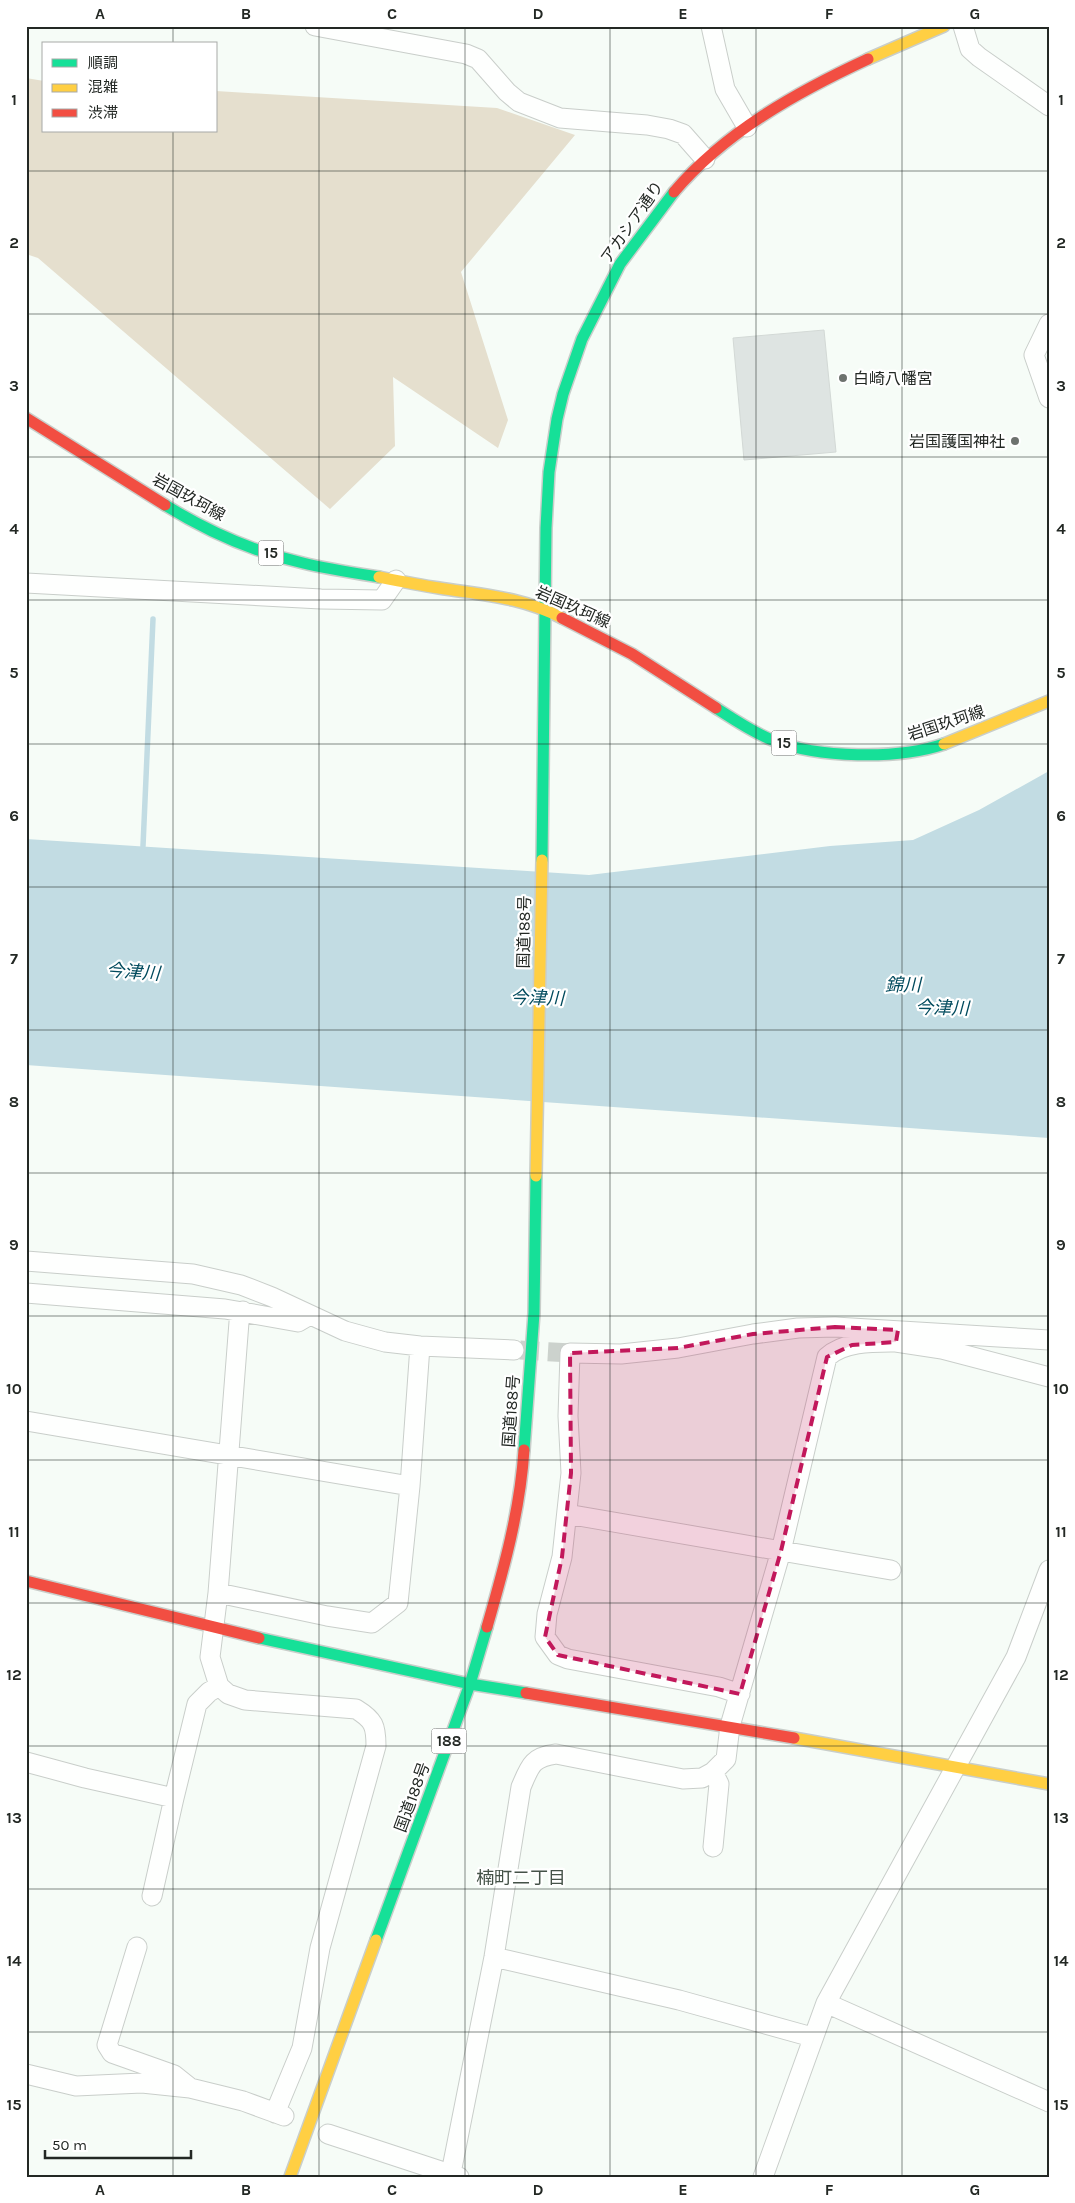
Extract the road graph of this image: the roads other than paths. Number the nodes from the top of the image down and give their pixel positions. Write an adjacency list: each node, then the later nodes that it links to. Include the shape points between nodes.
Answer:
1 (711, 26): 6 (street, via 725,89)
2 (944, 26): 6 (main road, アカシア通り, via 860,63)
3 (963, 26): 5 (street, via 970,49)
4 (327, 27): 7 (street, via 466,54 478,59 520,102 560,118 647,125 683,134)
5 (1049, 106)
6 (747, 127): 7 (main road, アカシア通り)
7 (705, 159): 13 (main road, アカシア通り, via 679,184 623,258 579,346 562,395 551,457)
8 (1049, 324): 9 (street, via 1034,355)
9 (1049, 398)
10 (26, 418): 11 (main road, 岩国玖珂線 / 15, via 192,522 252,548 302,563)
11 (396, 580): 12 (street, via 382,600); 13 (main road, 岩国玖珂線 / 15, via 511,598)
12 (26, 583)
13 (544, 609): 14 (main road, 岩国玖珂線 / 15, via 632,654 744,726 772,740 815,751 903,754 942,745); 34 (main road, 国道188号 / 188, via 546,658 534,1288 527,1429 522,1482 508,1556)
14 (1049, 700)
15 (26, 1261): 18 (street, via 193,1274 240,1285)
16 (26, 1293): 17 (street)
17 (243, 1311): 18 (street, via 298,1322); 25 (street, via 239,1322)
18 (310, 1315): 21 (street, via 345,1331 385,1342)
19 (897, 1336): 20 (street); 23 (street); 27 (street, via 835,1327 798,1328 678,1348 621,1354 570,1353 568,1416 571,1473); 28 (street, via 834,1350 827,1357)
20 (1049, 1340)
21 (420, 1346): 22 (street); 26 (street)
22 (514, 1350)
23 (1049, 1377)
24 (26, 1422): 25 (street)
25 (228, 1455): 26 (street); 32 (street)
26 (410, 1486): 32 (street, via 398,1603 372,1623)
27 (567, 1514): 28 (street); 36 (street, via 562,1557 547,1614 545,1637 558,1655)
28 (781, 1551): 29 (street); 36 (street)
29 (891, 1570)
30 (1049, 1570): 39 (street, via 1016,1657)
31 (26, 1581): 33 (main road)
32 (218, 1593): 33 (street)
33 (213, 1628): 34 (main road); 35 (street, via 210,1656)
34 (470, 1684): 37 (main road); 54 (main road, 国道188号 / 188)
35 (219, 1686): 42 (street, via 197,1704); 50 (street, via 228,1694 245,1700 356,1709 369,1717 376,1729 376,1746 320,1948 302,2048 280,2114)
36 (740, 1694): 37 (street)
37 (730, 1726): 39 (main road); 40 (street, via 726,1759)
38 (26, 1762): 42 (street)
39 (954, 1767): 41 (main road); 47 (street)
40 (713, 1772): 43 (street, via 718,1784); 46 (street, via 702,1778 682,1779 556,1754 542,1756 530,1765 521,1787)
41 (1049, 1784)
42 (174, 1798): 44 (street)
43 (713, 1846)
44 (152, 1896)
45 (137, 1947): 50 (street, via 107,2046 112,2053 174,2075)
46 (494, 1957): 48 (street, via 679,2000); 53 (street)
47 (826, 2003): 48 (street); 51 (street)
48 (812, 2037): 55 (street)
49 (26, 2074): 50 (street, via 76,2086 142,2084)
50 (190, 2088)
51 (1049, 2102)
52 (328, 2134): 53 (street)
53 (455, 2175)
54 (290, 2177)
55 (763, 2177)

